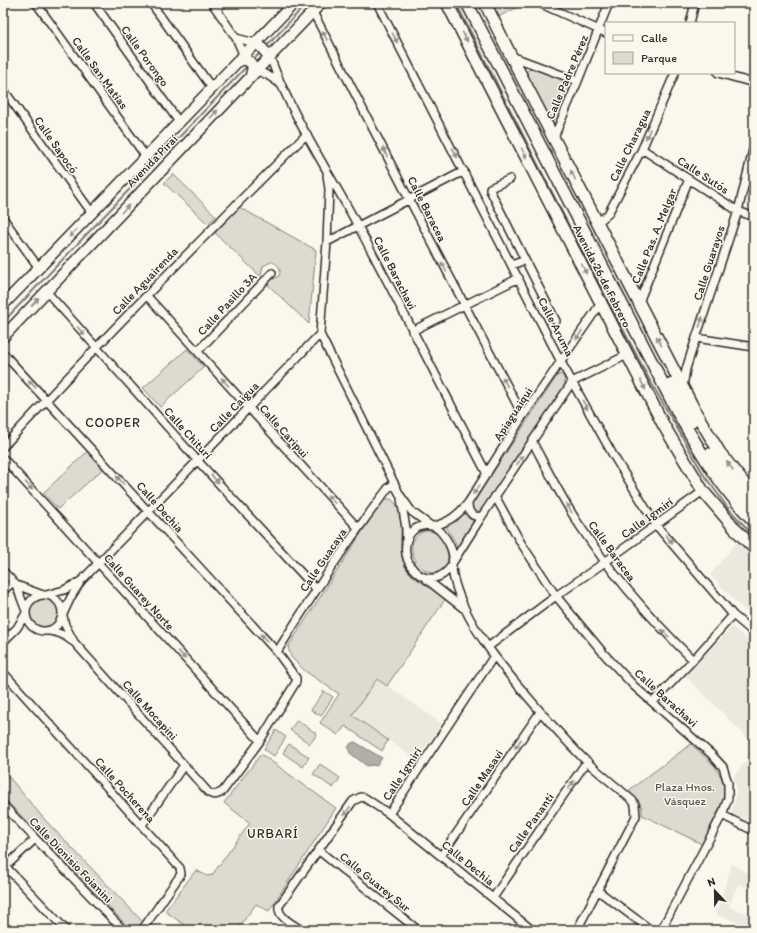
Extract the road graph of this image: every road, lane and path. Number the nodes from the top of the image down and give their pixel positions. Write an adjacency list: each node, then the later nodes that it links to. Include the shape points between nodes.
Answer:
1 (36, 3): 40 (street, Calle San Matías)
2 (94, 3): 35 (street, Calle Porongo)
3 (151, 3): 33 (street)
4 (212, 3): 16 (street)
5 (223, 3): 16 (street)
6 (294, 3): 21 (main road, Avenida Piraí)
7 (321, 3): 17 (main road, Avenida Piraí)
8 (377, 3): 42 (street, Calle Aruma, one-way to 42)
9 (447, 3): 63 (main road, Avenida 26 de Febrero, one-way to 63)
10 (467, 3): 96 (main road, Avenida 26 de Febrero, via 678,413 705,460)
11 (474, 3): 34 (main road, Avenida 26 de Febrero)
12 (485, 3): 23 (main road, Avenida 26 de Febrero)
13 (539, 3): 19 (street)
14 (609, 3): 19 (street, Calle Padre Pérez)
15 (695, 3): 18 (street)
16 (217, 9): 20 (street)
17 (313, 12): 22 (main road, Avenida Piraí); 45 (street, Calle Baracea, one-way to 17)
18 (690, 22)
19 (602, 32): 29 (street, Calle Padre Pérez)
20 (236, 38): 21 (street); 24 (street)
21 (257, 42): 22 (main road); 24 (main road, Avenida Piraí)
22 (273, 53): 26 (main road, Avenida Piraí); 31 (street, Calle Barachavi); 31 (street, Calle Barachavi)
23 (511, 56): 25 (main road, Avenida 26 de Febrero); 29 (street)
24 (241, 59): 26 (main road, via 250,62); 33 (main road, Avenida Piraí)
25 (518, 70): 34 (main road); 37 (main road, Avenida 26 de Febrero)
26 (253, 73): 31 (street, via 259,72 269,76); 59 (main road, Avenida Piraí, one-way to 26)
27 (675, 74): 39 (street, Calle Charagua, one-way to 39)
28 (722, 74): 30 (street)
29 (578, 81): 37 (street, Calle Padre Pérez)
30 (754, 83)
31 (280, 84): 36 (street, Calle Barachavi)
32 (3, 88): 47 (street, Calle Sapocó)
33 (212, 88): 35 (main road, Avenida Piraí)
34 (522, 97): 60 (main road, Avenida 26 de Febrero)
35 (179, 122): 40 (main road, Avenida Piraí)
36 (307, 134): 41 (street, Calle Barachavi); 61 (street, Calle Aguairenda)
37 (554, 137): 50 (main road, Avenida 26 de Febrero, one-way to 37)
38 (754, 146): 46 (street, Calle Guarayos)
39 (642, 149): 43 (street, Calle Sutós); 50 (street, Calle Charagua, via 608,214)
40 (146, 157): 47 (main road, Avenida Piraí)
41 (327, 171): 51 (street, Calle Barachavi); 52 (street)
42 (464, 171): 45 (street); 54 (street, Calle Aruma)
43 (689, 179): 46 (street, Calle Sutós); 62 (street, Calle Pas. A. Melgar)
44 (510, 180): 53 (street, via 490,190)
45 (409, 199): 51 (street); 64 (street, Calle Baracea, one-way to 45)
46 (738, 211): 48 (street, Calle Sutós); 70 (street, Calle Guarayos, one-way to 46)
47 (92, 214): 56 (main road, Avenida Piraí, one-way to 56)
48 (754, 217)
49 (3, 218): 56 (street)
50 (597, 223): 55 (main road, Avenida 26 de Febrero)
51 (358, 225): 52 (street); 68 (street, Calle Barachavi)
52 (327, 242): 69 (street)
53 (525, 260): 54 (street); 66 (street)
54 (512, 265): 58 (street, Calle Aruma)
55 (620, 265): 60 (main road); 62 (main road, Avenida 26 de Febrero)
56 (39, 268): 65 (main road, Avenida Piraí)
57 (272, 273): 73 (street, Calle Pasillo 3A)
58 (519, 278): 64 (street); 76 (street, Calle Aruma)
59 (46, 291): 67 (main road, Avenida Piraí, one-way to 59); 72 (street, Calle Chiturí, one-way to 72)
60 (624, 292): 93 (main road, Avenida 26 de Febrero, via 710,455)
61 (147, 296): 72 (street, Calle Aguairenda); 73 (street, Calle Caripui)
62 (639, 302): 78 (main road, Avenida 26 de Febrero, one-way to 62)
63 (601, 303): 75 (main road, Avenida 26 de Febrero); 76 (street, Apiaguaiqui, one-way to 76)
64 (464, 305): 68 (street); 81 (street, Calle Baracea, one-way to 64)
65 (3, 306)
66 (556, 321)
67 (5, 330)
68 (412, 331): 86 (street, Calle Barachavi)
69 (320, 334): 80 (street, Calle Caigua); 87 (street)
70 (696, 338): 71 (street); 78 (street, Calle Guarayos)
71 (754, 347)
72 (96, 348): 79 (street, Calle Aguairenda); 85 (street, Calle Chiturí)
73 (198, 351): 80 (street, Calle Caripui, one-way to 73)
74 (3, 352): 79 (street, Calle Dechia, one-way to 74)
75 (627, 354): 77 (street); 88 (main road, Avenida 26 de Febrero, one-way to 88, via 664,426)
76 (561, 362): 77 (street, Calle Aruma); 81 (street, Apiaguaiqui)
77 (572, 382): 82 (street); 97 (street, Calle Aruma, one-way to 97)
78 (683, 387): 91 (main road, Avenida 26 de Febrero, one-way to 78, via 720,453)
79 (47, 400): 83 (street, Calle Aguairenda); 94 (street, Calle Dechia, one-way to 79)
80 (248, 408): 85 (street, Calle Caigua); 99 (street, Calle Caripui, one-way to 80)
81 (524, 416): 86 (street, Apiaguaiqui)
82 (532, 441): 90 (street, one-way to 82); 102 (street, Calle Baracea, one-way to 82, via 578,524)
83 (3, 448)
84 (3, 458): 103 (street, Calle Guarey Norte, one-way to 103)
85 (197, 460): 94 (street, Calle Caigua); 109 (street, Calle Chiturí, one-way to 109)
86 (487, 474): 92 (street, Apiaguaiqui, one-way to 92)
87 (394, 485): 89 (street); 99 (street, Calle Guacaya, via 386,491)
88 (703, 491): 97 (street, Calle Igmirí); 101 (main road, Avenida 26 de Febrero)
89 (400, 494): 98 (street, via 412,512); 100 (street)
90 (495, 496): 95 (street); 112 (street, Calle Barachavi, via 521,543)
91 (754, 496)
92 (468, 503): 95 (street, via 471,514); 98 (street, Apiaguaiqui, via 451,520)
93 (754, 510)
94 (149, 512): 103 (street, Calle Caigua); 124 (street, Calle Dechia, one-way to 94)
95 (482, 516): 104 (street)
96 (754, 521)
97 (656, 525): 102 (street, Calle Igmirí); 116 (street, Calle Aruma, one-way to 116)
98 (432, 526): 100 (street, via 417,528 411,533); 104 (street, via 439,530 448,544 453,556)
99 (358, 528): 109 (street, Calle Guacaya)
100 (406, 545): 106 (street, via 407,558 412,567)
101 (754, 548)
102 (606, 562): 112 (street, Calle Igmirí); 126 (street, Calle Baracea, one-way to 102, via 633,597)
103 (98, 563): 107 (street, Calle Caigua); 130 (street, Calle Guarey Norte, one-way to 130)
104 (452, 564): 106 (street, via 443,575); 113 (street)
105 (3, 571): 108 (street)
106 (426, 579): 113 (street)
107 (81, 581): 111 (street, Calle Caigua, via 64,590); 115 (street, Calle Caigua, via 70,597)
108 (14, 583): 110 (street); 111 (street); 114 (street)
109 (316, 589): 124 (street, Calle Guacaya)
110 (3, 591)
111 (44, 595): 114 (street, via 32,600); 115 (street, via 51,596 60,603)
112 (556, 596): 123 (street, Calle Igmirí); 128 (street, Calle Barachavi, via 605,655)
113 (465, 609): 123 (street)
114 (26, 612): 117 (street, via 29,623); 119 (street)
115 (63, 615): 118 (street, via 57,626); 122 (street, Calle Mocapini)
116 (733, 615): 120 (street, Calle Aruma); 126 (street)
117 (37, 630): 118 (street); 119 (street, via 23,628)
118 (47, 631): 122 (street, Calle Mocapini, via 57,632)
119 (11, 634): 121 (street)
120 (754, 634)
121 (3, 642)
122 (74, 642): 132 (street, Calle Mocapini)
123 (488, 647): 125 (street)
124 (276, 652): 130 (street, Calle Dechia, via 296,680)
125 (494, 656): 129 (street); 134 (street, Calle Igmirí)
126 (693, 660): 128 (street)
127 (3, 672): 136 (street, Calle Pocherena)
128 (653, 702): 135 (street, Calle Barachavi, via 723,767 728,783 728,798)
129 (540, 712): 131 (street); 140 (street, Calle Masavi, one-way to 140)
130 (260, 741): 132 (street, Calle Mocapini, via 223,791 216,795 208,793)
131 (587, 762): 142 (street, via 633,801 636,810 636,816); 143 (street, Calle Pananti, one-way to 131)
132 (184, 764): 136 (street)
133 (3, 805): 138 (street, Calle Dionisio Foianini)
134 (389, 814): 139 (street, Calle Igmirí, one-way to 139, via 365,798 356,799); 140 (street, Calle Dechia)
135 (722, 815): 137 (street); 152 (street, Calle Barachavi)
136 (142, 825): 146 (street, Calle Pocherena, via 182,871)
137 (754, 831)
138 (35, 839): 141 (street); 145 (street, Calle Dionisio Foianini)
139 (318, 850): 147 (street, Calle Igmirí, via 278,910); 148 (street, Calle Guarey Sur)
140 (441, 856): 143 (street, Calle Dechia)
141 (4, 867): 144 (street)
142 (597, 890): 150 (street); 151 (street)
143 (493, 898): 149 (street, Calle Dechia)
144 (66, 930)
145 (123, 930)
146 (142, 930)
147 (301, 930)
148 (418, 930)
149 (532, 930)
150 (577, 930)
151 (651, 930)
152 (661, 930)

